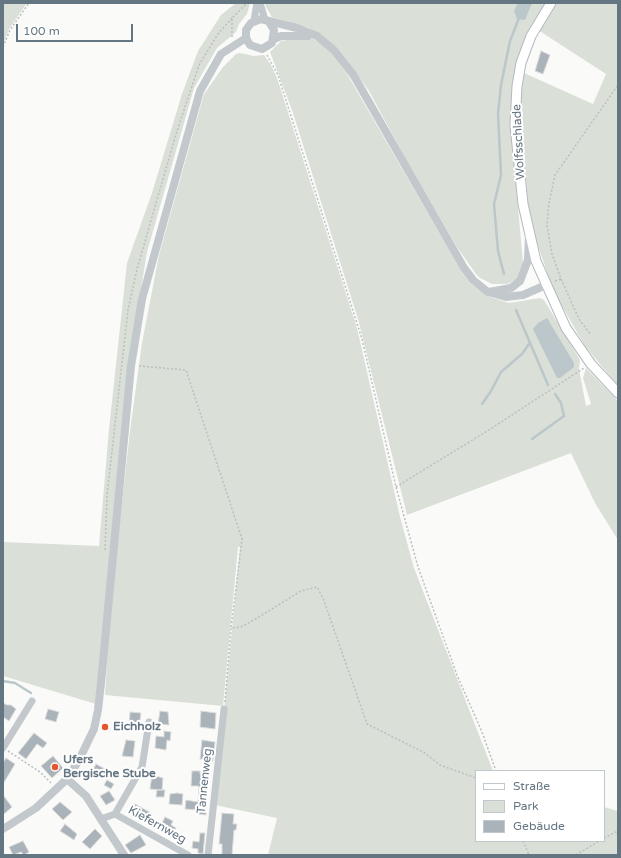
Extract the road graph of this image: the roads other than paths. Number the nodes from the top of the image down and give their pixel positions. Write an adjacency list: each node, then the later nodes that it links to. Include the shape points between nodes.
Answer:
1 (258, 3): 3 (street); 4 (street)
2 (550, 3): 8 (main road, Wolfsschlade, via 531,36 521,63 517,86 515,125 523,204)
3 (254, 20): 4 (street); 6 (street, via 246,30)
4 (267, 21): 5 (street); 7 (street, via 274,30)
5 (317, 36): 7 (street, via 297,34); 10 (street, via 335,51 354,76 464,268 473,280)
6 (246, 38): 7 (street, via 250,46 262,49 270,46); 16 (street, via 221,54 200,90 142,299 131,366 98,710 88,742)
7 (274, 39)
8 (529, 234): 9 (main road, Wolfsschlade); 10 (street, via 528,260 520,281 511,288)
9 (546, 285): 10 (street, via 513,297); 11 (main road, Wolfsschlade, via 566,328 590,364)
10 (488, 292)
11 (618, 393)
12 (32, 701): 15 (street)
13 (224, 709): 22 (street, Tannenweg)
14 (149, 722): 17 (street, Kiefernweg, via 142,767)
15 (3, 748)
16 (67, 779): 18 (street, via 86,796); 19 (street, via 36,808)
17 (115, 814): 18 (street, Kiefernweg); 21 (street, Kiefernweg)
18 (101, 819): 20 (street)
19 (3, 829)
20 (124, 855)
21 (188, 855)
22 (208, 855)

